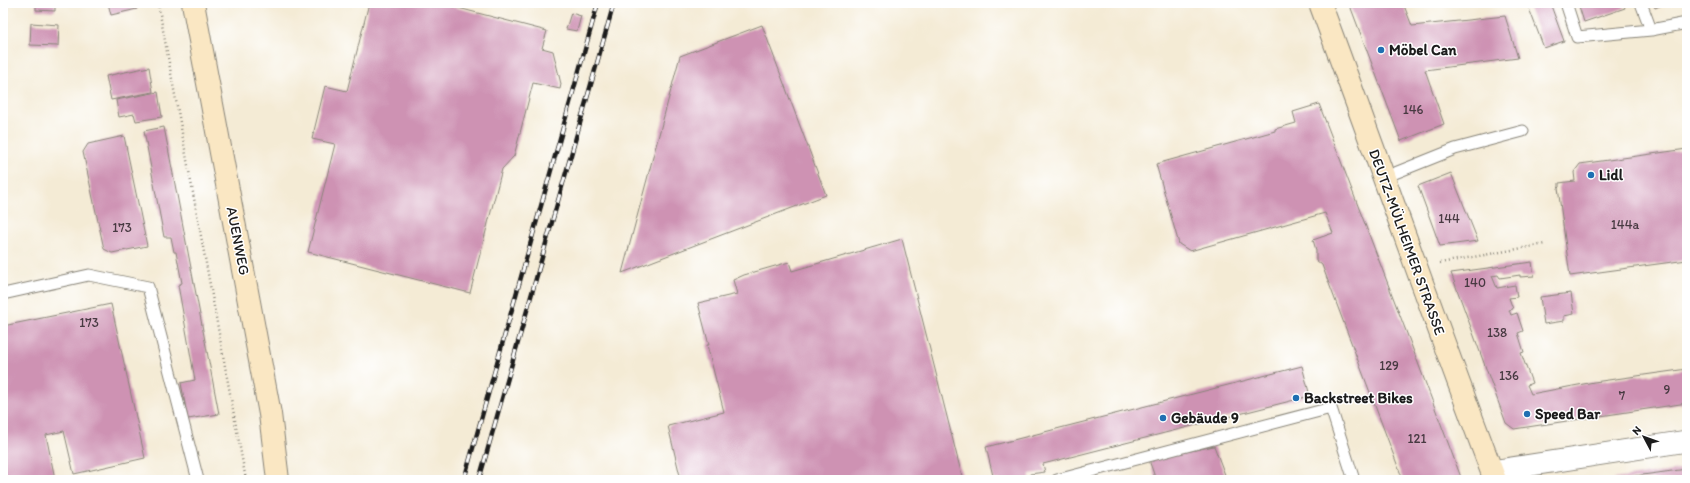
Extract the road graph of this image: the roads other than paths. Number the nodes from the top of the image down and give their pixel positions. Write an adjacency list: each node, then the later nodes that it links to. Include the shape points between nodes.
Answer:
1 (193, 3): 13 (street, AUENWEG, via 270,414)
2 (1320, 3): 8 (street, DEUTZ-MÜLHEIMER STRASSE)
3 (1566, 3): 6 (lane, via 1577,37)
4 (1641, 3): 6 (lane)
5 (1687, 23): 6 (lane)
6 (1651, 30)
7 (1523, 131): 8 (lane, via 1455,148)
8 (1385, 177): 11 (street, DEUTZ-MÜLHEIMER STRASSE, via 1415,266)
9 (3, 294): 12 (lane, via 89,275 148,287)
10 (1687, 441): 11 (street)
11 (1494, 475)
12 (198, 480)
13 (278, 480)
14 (1057, 480): 15 (lane, via 1331,408)
15 (1354, 480)

